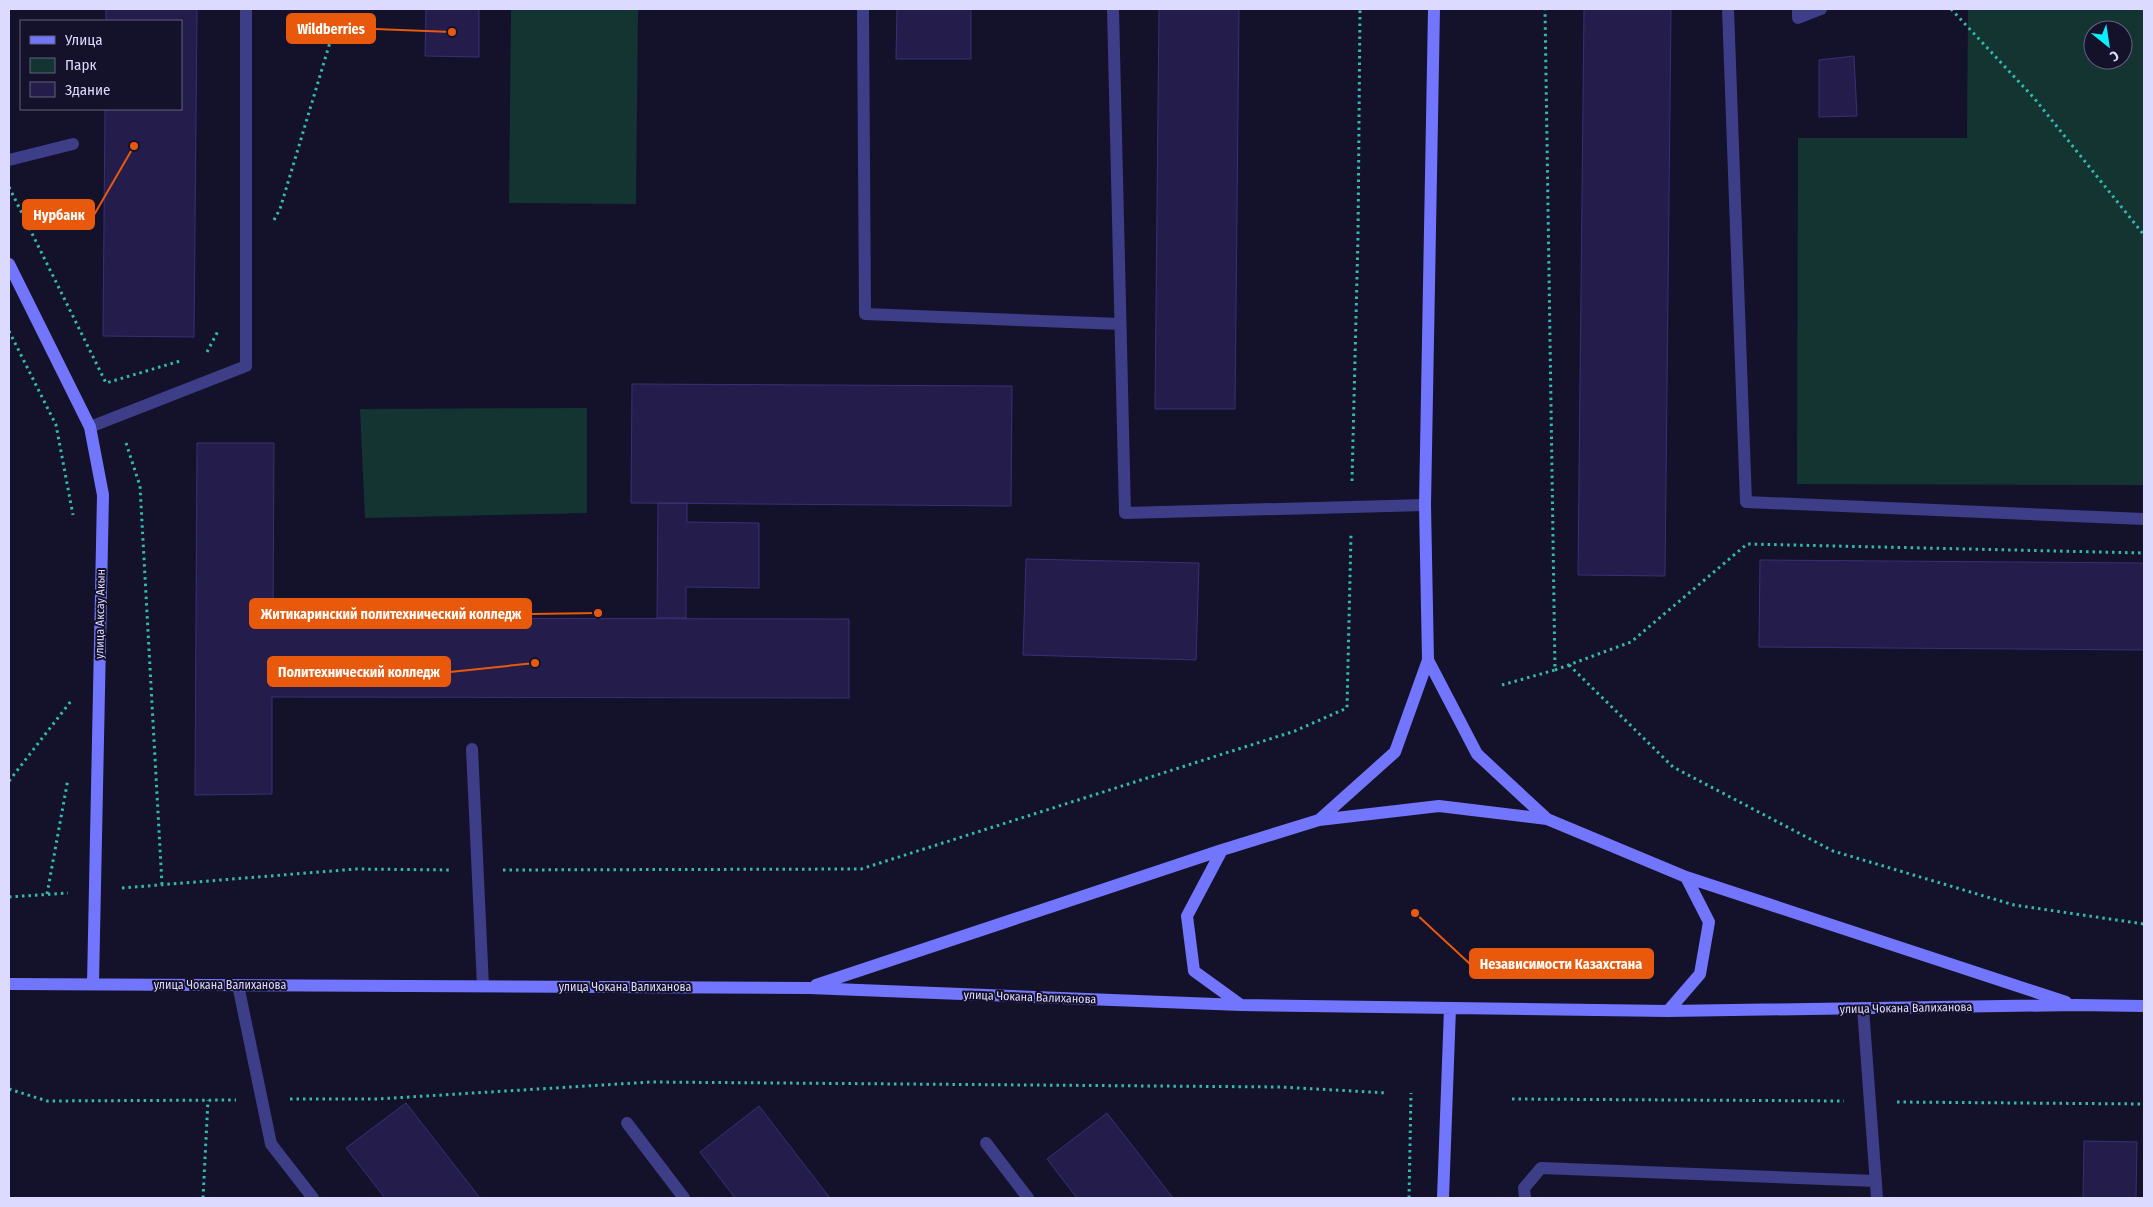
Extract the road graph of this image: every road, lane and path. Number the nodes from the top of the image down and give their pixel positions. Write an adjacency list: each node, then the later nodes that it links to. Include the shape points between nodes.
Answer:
1 (246, 9): 24 (street, via 246,366)
2 (340, 9): 15 (path, via 280,209)
3 (863, 9): 18 (street, via 865,314)
4 (1113, 9): 18 (street)
5 (1360, 9): 27 (path)
6 (1434, 9): 26 (street)
7 (1545, 9): 33 (path)
8 (1728, 9): 28 (street, via 1746,502)
9 (1798, 9): 10 (street, via 1798,18)
10 (1821, 9)
11 (1952, 9): 16 (path, via 2034,98)
12 (74, 144): 13 (street)
13 (9, 160)
14 (9, 187): 23 (path)
15 (271, 225)
16 (2144, 235)
17 (9, 264): 25 (street, улица Аксау Акын)
18 (1120, 324): 27 (street, via 1125,513)
19 (220, 327): 21 (path, via 207,353)
20 (9, 331): 29 (path, via 56,425)
21 (198, 355)
22 (188, 358): 23 (path)
23 (106, 383): 24 (path)
24 (117, 416): 25 (street); 44 (path, via 140,486)
25 (90, 427): 45 (street, улица Аксау Акын, via 103,495)
26 (1425, 505): 27 (street); 31 (street)
27 (1351, 507): 42 (path, via 1347,708 1295,731 861,869)
28 (2144, 519)
29 (73, 524)
30 (2144, 553): 32 (path, via 1747,544 1631,642)
31 (1428, 660): 39 (street, via 1477,754); 40 (street, via 1395,752)
32 (1570, 665): 33 (path); 48 (path, via 1673,767 1833,851 2014,905)
33 (1554, 670): 34 (path)
34 (1502, 685)
35 (73, 708): 38 (path, via 73,699)
36 (472, 749): 42 (street)
37 (69, 774): 46 (path)
38 (9, 781)
39 (1547, 819): 40 (street, via 1439,806); 43 (street)
40 (1319, 820): 41 (street)
41 (1222, 850): 53 (street); 54 (street, via 1186,916 1194,971)
42 (478, 870): 44 (path, via 356,869); 52 (street)
43 (1686, 877): 55 (street); 59 (street, via 1709,922 1700,974)
44 (162, 885): 45 (path)
45 (95, 890): 46 (path); 50 (street, улица Аксау Акын)
46 (47, 894): 47 (path)
47 (9, 897)
48 (2144, 924)
49 (9, 984): 50 (street, улица Чокана Валиханова)
50 (93, 984): 51 (street, улица Чокана Валиханова)
51 (238, 985): 52 (street, улица Чокана Валиханова); 63 (street)
52 (484, 986): 53 (street, улица Чокана Валиханова)
53 (808, 988): 54 (street, улица Чокана Валиханова)
54 (1241, 1005): 57 (street, улица Чокана Валиханова)
55 (2076, 1005): 56 (street, улица Чокана Валиханова); 58 (street, улица Чокана Валиханова)
56 (2144, 1006)
57 (1450, 1008): 59 (street, улица Чокана Валиханова); 76 (street)
58 (1863, 1008): 59 (street, улица Чокана Валиханова); 66 (street)
59 (1668, 1011)
60 (9, 1089): 65 (path, via 47,1101)
61 (1387, 1093): 63 (path, via 1281,1087 651,1082 377,1099)
62 (1411, 1094): 75 (path)
63 (262, 1099): 65 (path); 72 (street, via 271,1144)
64 (1512, 1099): 66 (path)
65 (208, 1100): 71 (path)
66 (1870, 1102): 67 (path); 70 (street)
67 (2144, 1104)
68 (627, 1124): 73 (street)
69 (986, 1143): 74 (street)
70 (1876, 1181): 77 (street, via 1541,1168 1524,1188); 78 (street)
71 (202, 1198)
72 (313, 1198)
73 (684, 1198)
74 (1028, 1198)
75 (1409, 1198)
76 (1443, 1198)
77 (1525, 1198)
78 (1877, 1198)

